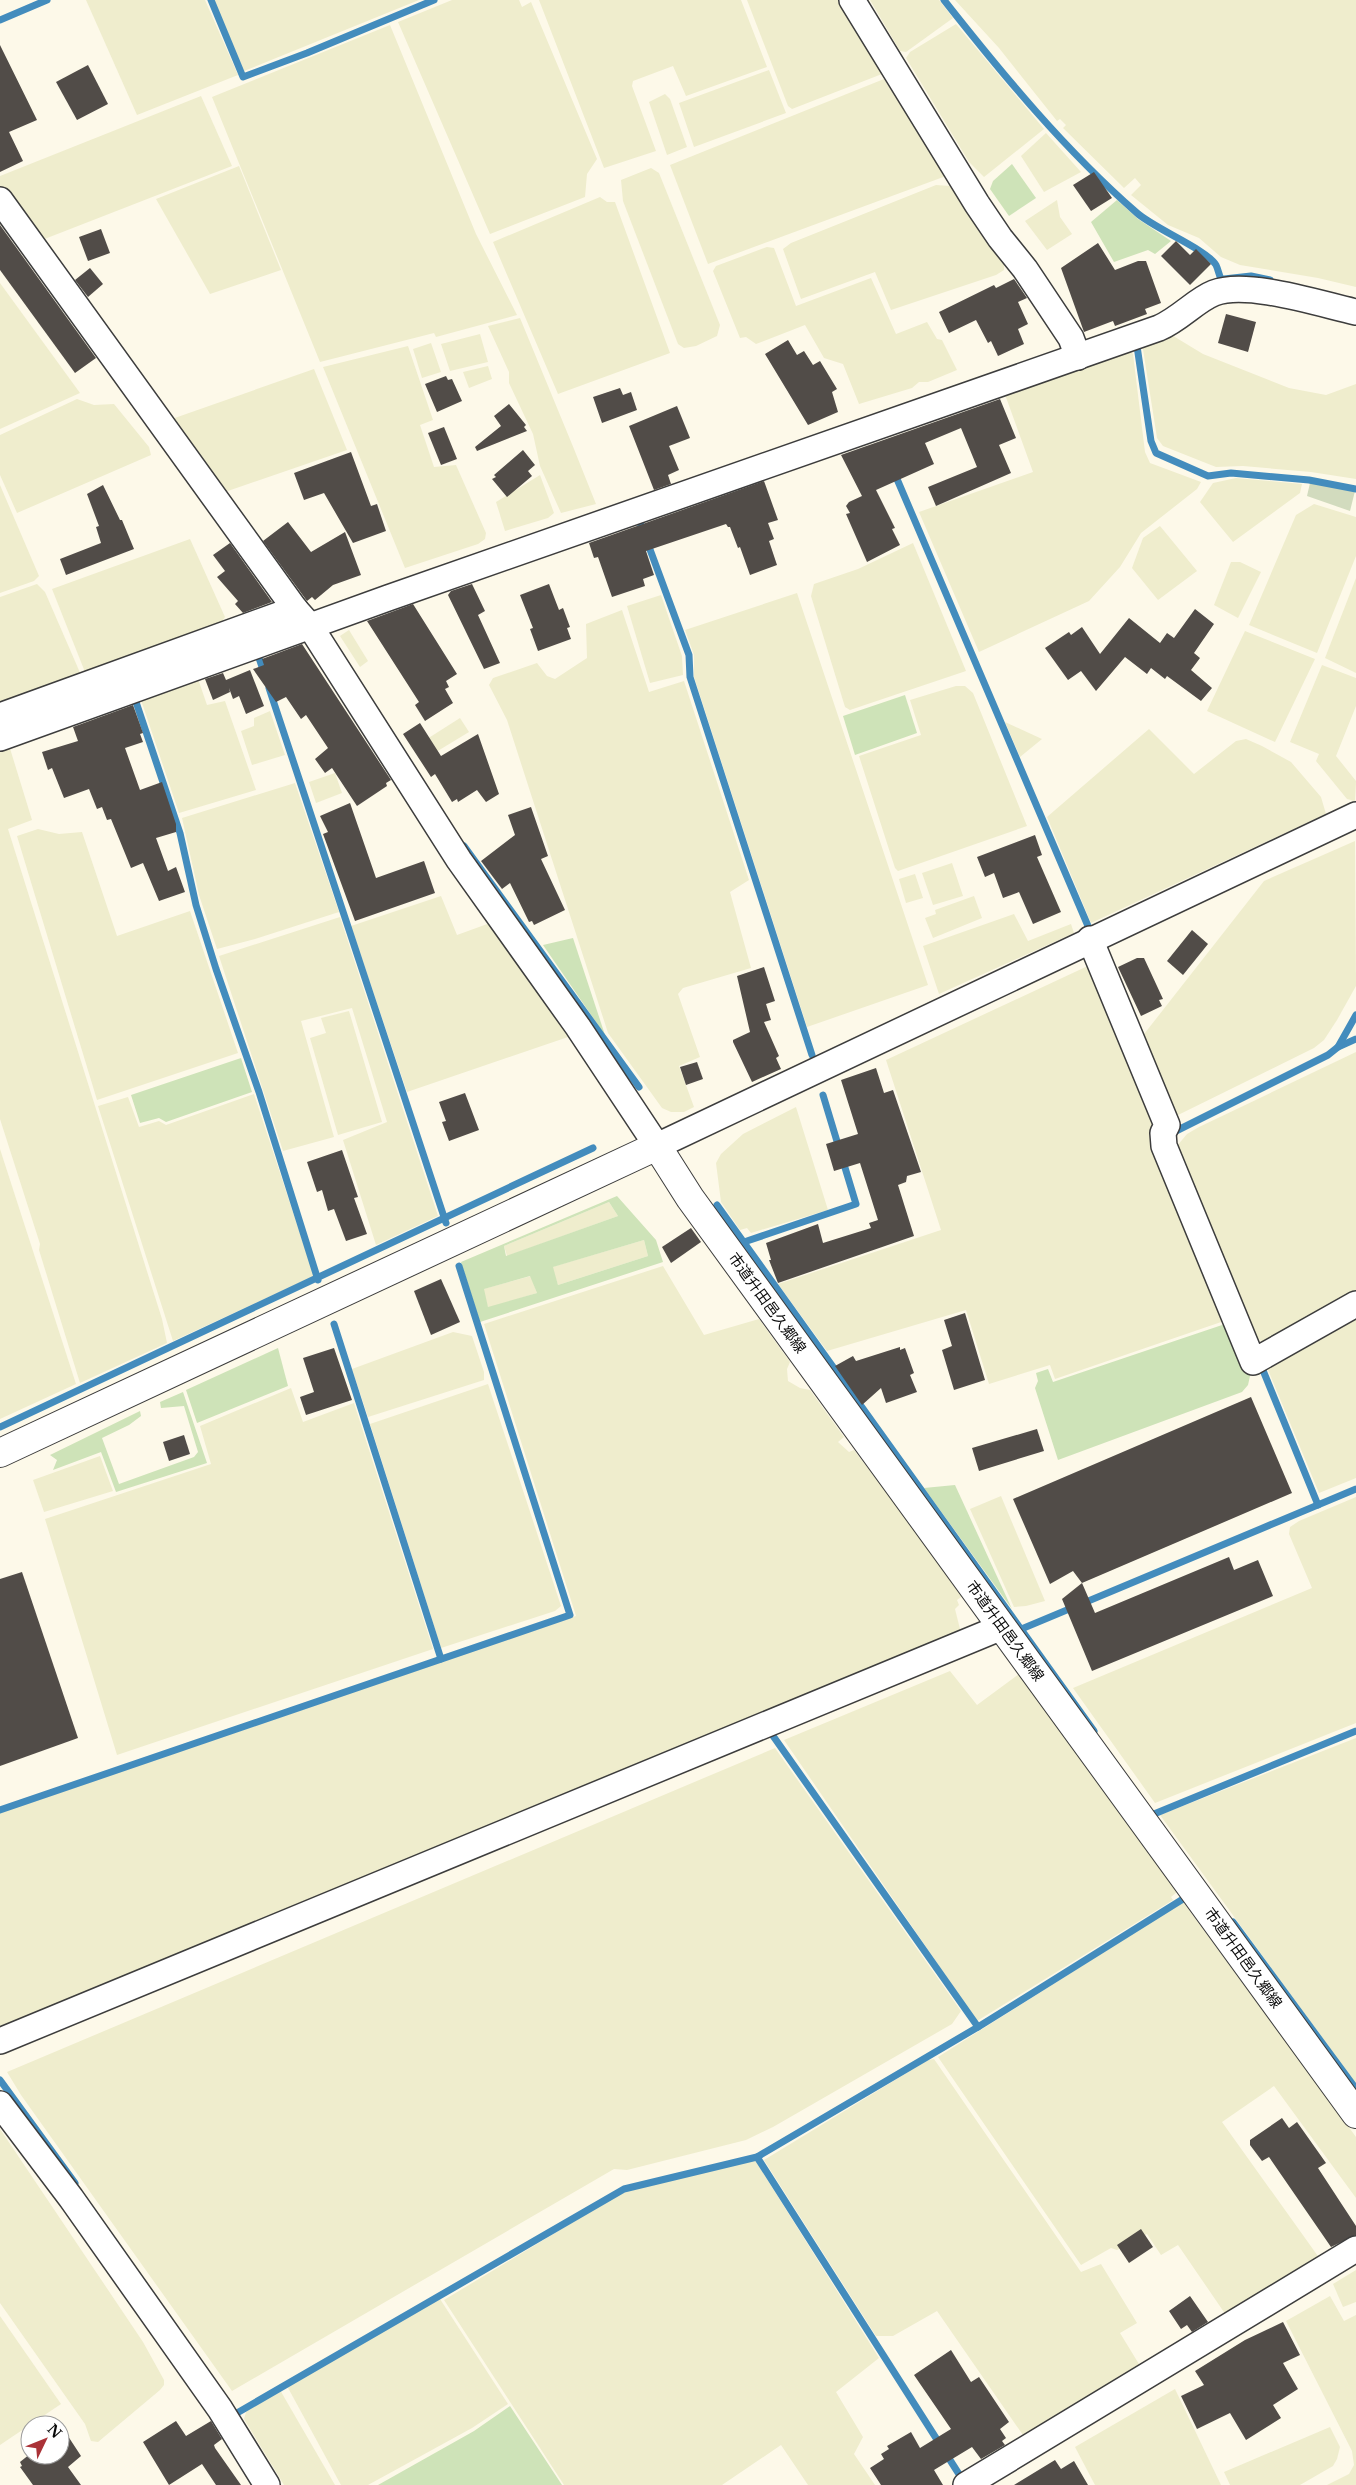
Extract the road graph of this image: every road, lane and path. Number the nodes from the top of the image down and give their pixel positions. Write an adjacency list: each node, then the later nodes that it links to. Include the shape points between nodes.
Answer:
1 (852, 0): 4 (street, via 977,204 1025,269)
2 (0, 200): 5 (street)
3 (1356, 312): 4 (street, via 1249,288 1226,289 1212,294 1175,321)
4 (1075, 349): 5 (street)
5 (302, 618): 6 (street); 7 (street); 10 (street, via 459,860 578,1027)
6 (0, 716)
7 (0, 738)
8 (1356, 815): 9 (street)
9 (1090, 939): 10 (street); 11 (street, via 1167,1125 1163,1133 1164,1146 1253,1362)
10 (657, 1146): 12 (street); 13 (street, 市道升田邑久郷線, via 690,1198)
11 (1356, 1304)
12 (0, 1453)
13 (1006, 1632): 14 (street); 16 (street, 市道升田邑久郷線)
14 (0, 2041)
15 (0, 2104): 18 (street, via 71,2198 220,2409)
16 (1356, 2114)
17 (1356, 2249): 19 (street)
18 (266, 2482)
19 (967, 2484)

